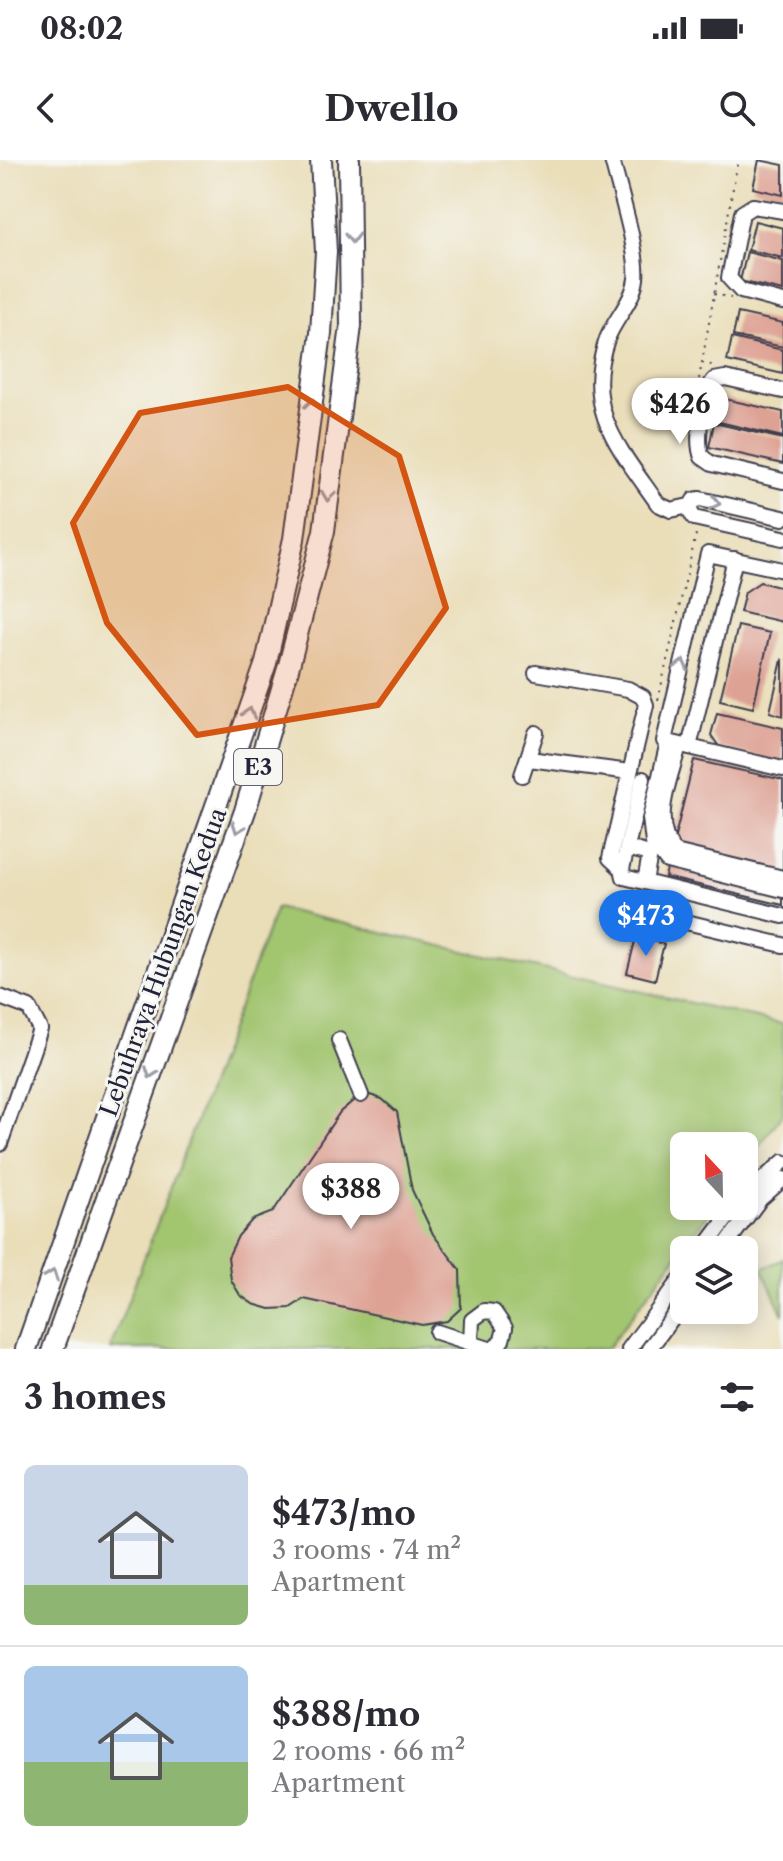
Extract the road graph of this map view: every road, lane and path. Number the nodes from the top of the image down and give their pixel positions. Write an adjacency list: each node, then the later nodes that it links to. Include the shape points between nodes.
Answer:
1 (321, 160): 44 (highway, Lebuhraya Hubungan Kedua / E3, one-way to 1, via 266,663 294,539 321,333 326,252)
2 (349, 160): 45 (highway, Lebuhraya Hubungan Kedua / E3, one-way to 45, via 351,326 324,531 245,811)
3 (612, 160): 10 (street, via 637,273 601,361 601,415 658,504 671,510)
4 (738, 160): 7 (path)
5 (778, 210): 6 (street, via 753,206 742,213 729,278 741,291)
6 (783, 302)
7 (697, 391)
8 (783, 391): 9 (street, via 719,378 710,384 699,445 702,457 712,464)
9 (783, 481)
10 (689, 506): 11 (street, one-way to 11, via 700,499); 12 (street, via 694,518)
11 (783, 518)
12 (783, 538)
13 (735, 559): 14 (street); 15 (street, via 711,553 707,557); 16 (street)
14 (783, 570)
15 (695, 608): 16 (street); 19 (street, one-way to 15)
16 (721, 614): 19 (street)
17 (536, 673): 23 (street, via 628,689 643,697)
18 (536, 733): 20 (street)
19 (679, 744): 21 (street); 26 (street, via 661,820 665,840 675,852); 28 (street, via 650,818 653,843 667,861)
20 (529, 759): 22 (street); 23 (street)
21 (783, 769)
22 (522, 775)
23 (636, 776): 24 (street); 25 (street, via 610,858)
24 (627, 848): 25 (street); 27 (street, via 650,854)
25 (622, 869): 27 (street, via 624,877)
26 (783, 878)
27 (645, 882): 29 (street)
28 (783, 890)
29 (783, 916)
30 (686, 922): 31 (street)
31 (783, 945)
32 (0, 997): 35 (street, via 29,1008 40,1029)
33 (339, 1040): 34 (street)
34 (361, 1095)
35 (0, 1144)
36 (783, 1162): 38 (street)
37 (783, 1179): 39 (street)
38 (758, 1184)
39 (732, 1236)
40 (670, 1294): 47 (street)
41 (670, 1321): 48 (street)
42 (437, 1332): 43 (street)
43 (471, 1343): 46 (street); 46 (street, via 472,1320 484,1311 494,1312 505,1328 502,1340)
44 (26, 1349)
45 (53, 1349)
46 (491, 1349)
47 (629, 1349)
48 (649, 1349)

